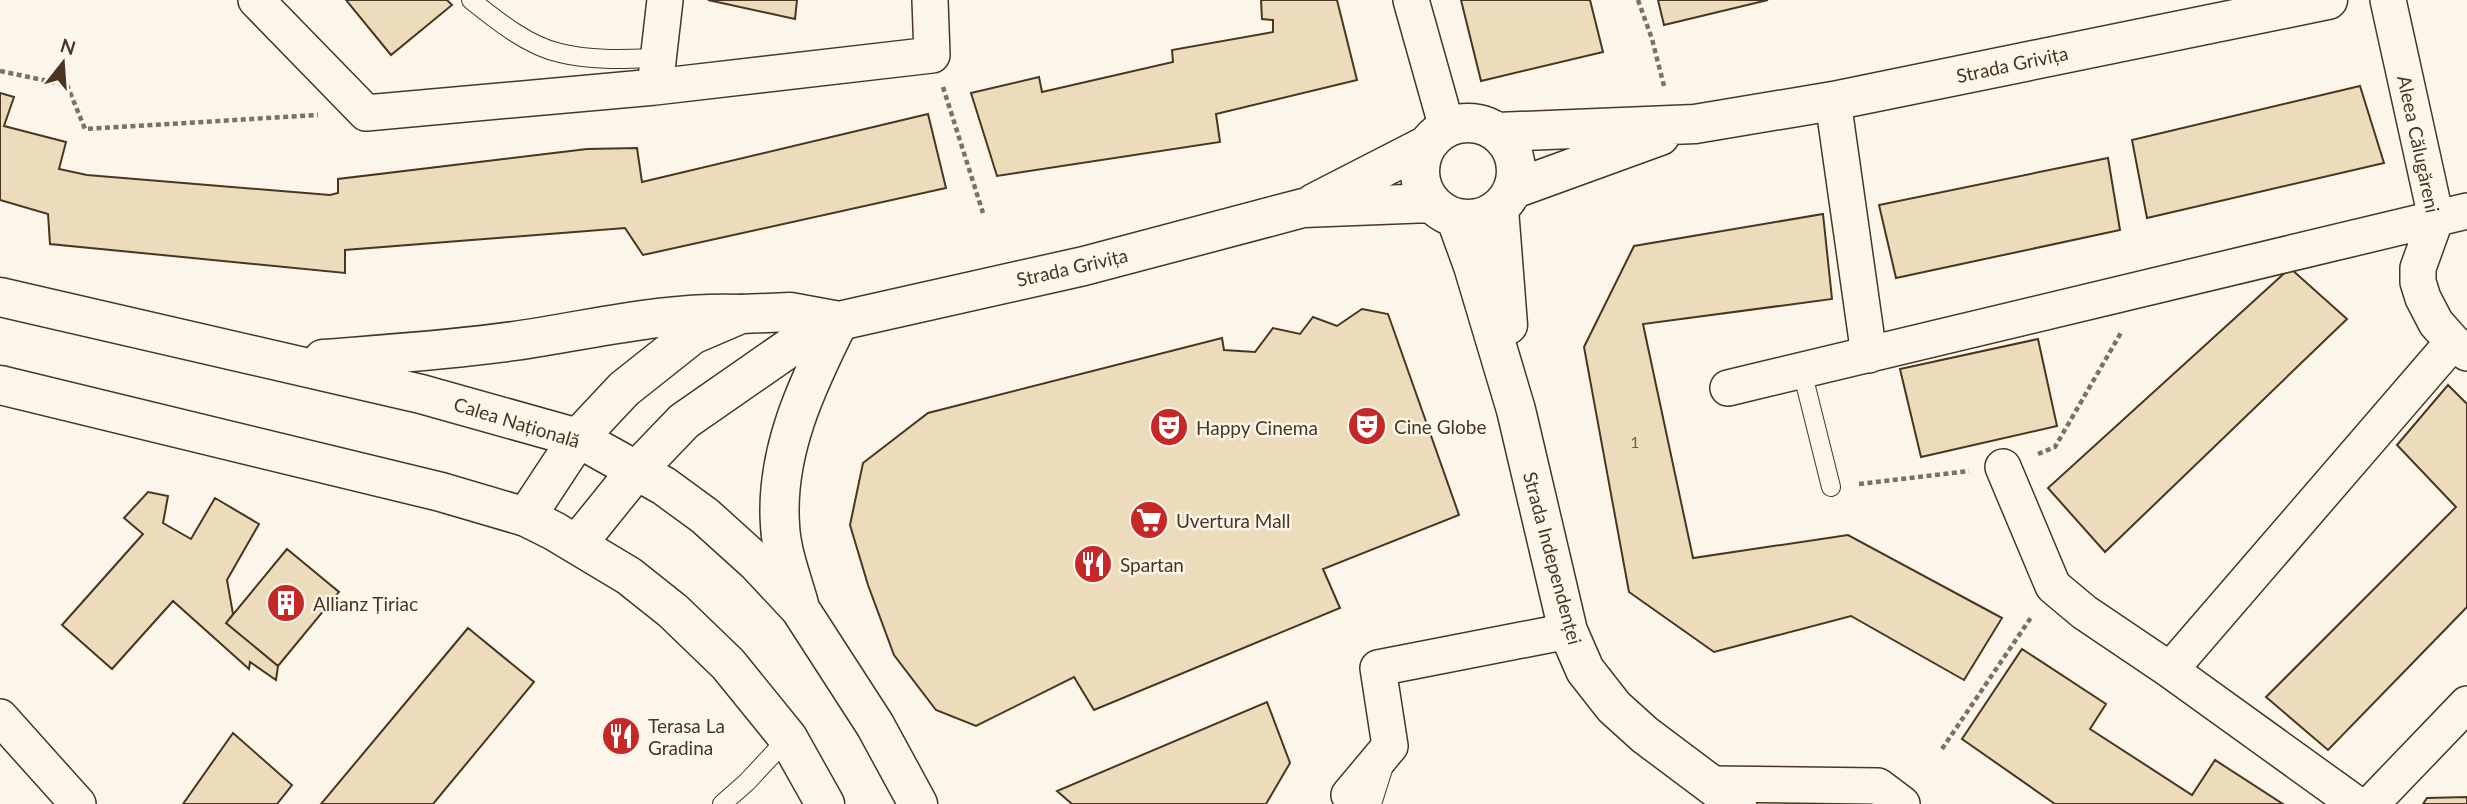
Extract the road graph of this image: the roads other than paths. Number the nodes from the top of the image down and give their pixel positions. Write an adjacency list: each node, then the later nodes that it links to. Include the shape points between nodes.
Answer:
1 (256, 0): 8 (street, via 366,113)
2 (471, 0): 8 (lane, via 509,30 558,53 609,59)
3 (665, 0): 8 (street)
4 (930, 0): 8 (street, via 932,55)
5 (1411, 0): 12 (street)
6 (2328, 0): 9 (main road, Strada Grivița)
7 (2388, 0): 16 (street, Aleea Călugăreni)
8 (657, 73)
9 (1833, 101): 10 (main road, Strada Grivița); 21 (street)
10 (1695, 124): 11 (main road, Strada Grivița); 13 (main road, Strada Grivița)
11 (1497, 132): 12 (main road, via 1464,123); 13 (main road, via 1515,158 1517,174)
12 (1437, 136): 14 (main road, Strada Grivița); 15 (main road, via 1421,159 1419,174 1423,190)
13 (1506, 199): 15 (main road, via 1486,217 1471,220); 26 (main road, Strada Independenței)
14 (1303, 208): 15 (main road, Strada Grivița); 19 (main road, Strada Grivița, via 1084,266)
15 (1443, 211): 26 (main road, Strada Independenței, via 1474,266)
16 (2451, 214): 20 (street, Aleea Călugăreni, via 2418,268 2418,282 2437,323); 21 (street)
17 (0, 297): 22 (main road, Calea Națională)
18 (741, 314): 19 (main road, Strada Grivița, via 790,312); 22 (main road, via 657,316 513,341); 27 (main road, Strada Grivița, via 692,335 659,359)
19 (839, 321): 29 (main road, Strada Grivița, via 802,339 684,421); 33 (main road, via 791,432 779,481 779,528)
20 (2460, 348): 35 (street)
21 (1869, 355): 23 (street)
22 (290, 362): 27 (main road, Calea Națională)
23 (1802, 371): 25 (street); 30 (lane)
24 (0, 384): 31 (main road)
25 (1728, 388)
26 (1516, 410): 34 (main road, Strada Independenței)
27 (578, 438): 29 (main road, Calea Națională); 31 (main road, Strada Grivița)
28 (2003, 467): 35 (street, via 2053,586)
29 (636, 471): 32 (main road, Strada Grivița); 33 (main road, Calea Națională, via 705,516)
30 (1831, 487)
31 (526, 517): 32 (main road)
32 (577, 544): 38 (main road, via 629,576 673,611 727,664)
33 (800, 609): 44 (main road, Calea Națională, via 875,725)
34 (1568, 631): 39 (main road, Strada Independenței, via 1585,670 1614,708); 40 (street, via 1378,668 1390,746)
35 (2170, 670): 46 (street)
36 (2467, 704): 47 (street)
37 (0, 717): 41 (street)
38 (788, 738): 42 (lane); 43 (main road)
39 (1724, 794): 45 (street, via 1878,786)
40 (1360, 799)
41 (78, 804)
42 (722, 804)
43 (825, 804)
44 (918, 804)
45 (1902, 804)
46 (2356, 804)
47 (2371, 804)

